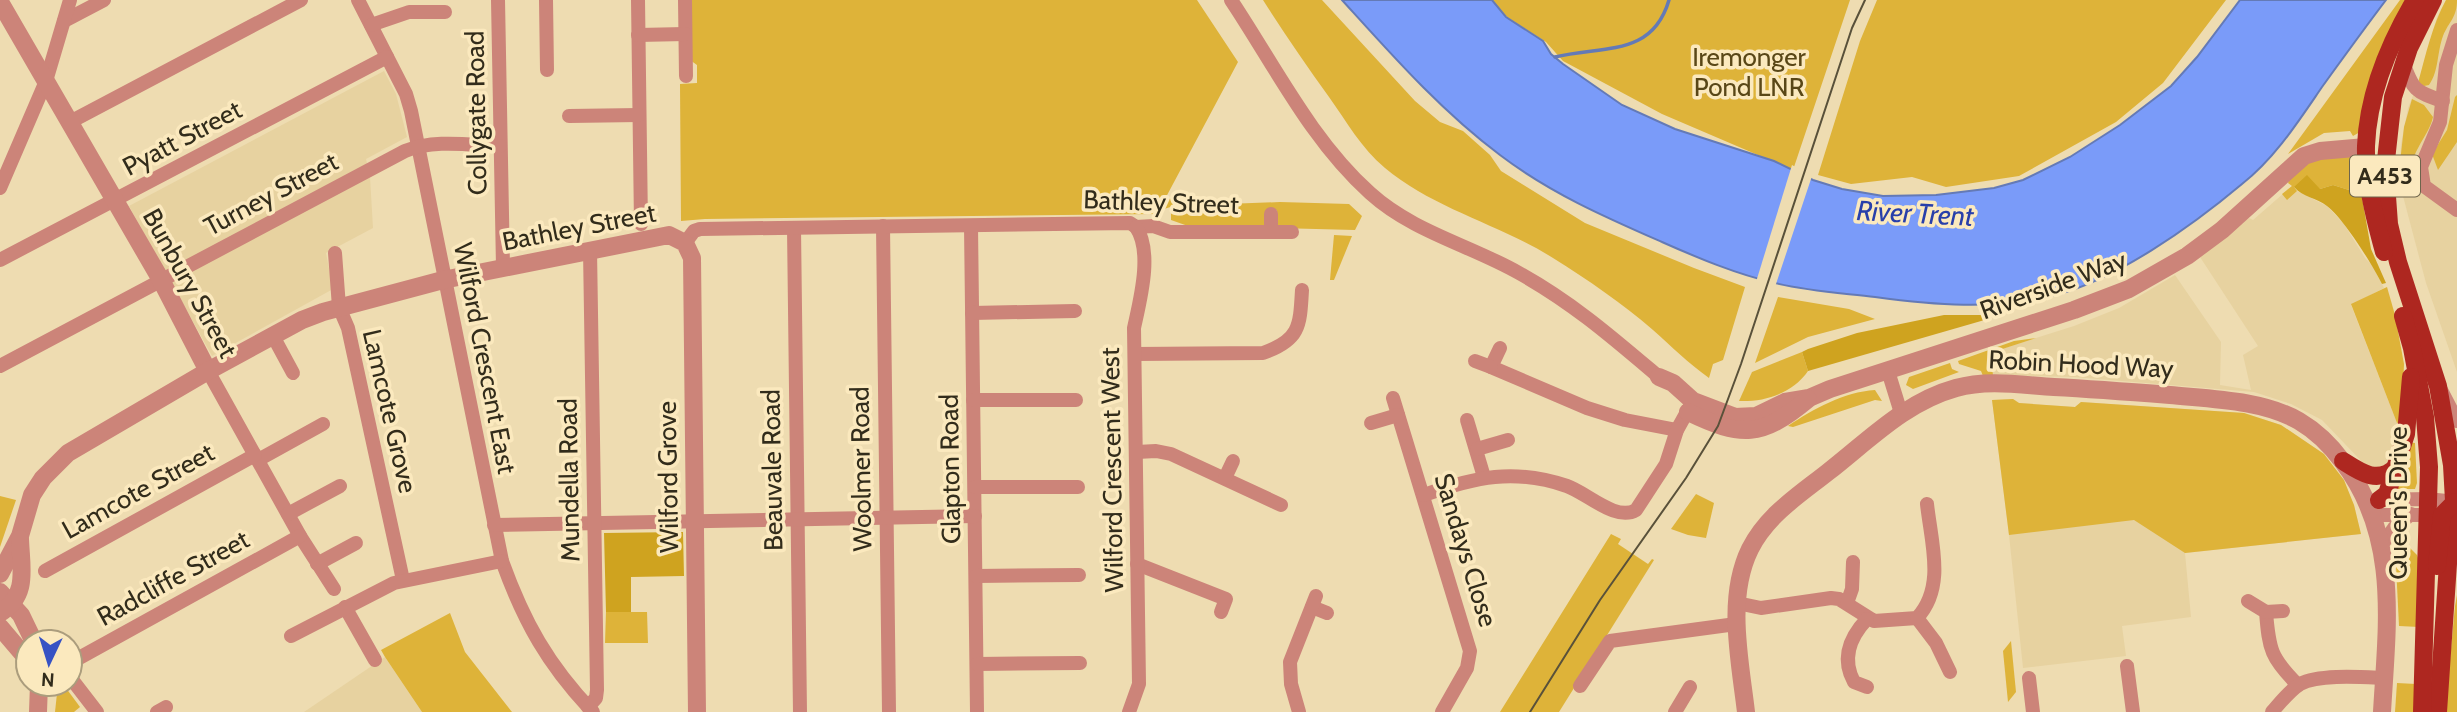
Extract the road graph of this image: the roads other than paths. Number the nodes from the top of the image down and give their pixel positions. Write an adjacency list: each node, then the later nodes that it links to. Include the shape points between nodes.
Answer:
1 (70, 0): 14 (street)
2 (104, 0): 14 (street)
3 (301, 0): 28 (street)
4 (358, 0): 15 (street, Wilford Crescent East)
5 (498, 0): 30 (street, Collygate Road)
6 (547, 0): 21 (street)
7 (638, 0): 18 (street)
8 (685, 0): 17 (street)
9 (1231, 0): 64 (street, via 1316,133 1371,194 1409,220 1517,271 1564,300)
10 (2415, 0): 31 (main road, A453, via 2388,51 2371,105)
11 (2433, 0): 20 (main road, A453)
12 (0, 2): 23 (street, Bunbury Street)
13 (445, 12): 15 (street, via 409,12)
14 (64, 21): 23 (street)
15 (370, 25): 19 (street, Wilford Crescent East)
16 (2457, 30): 24 (street, via 2446,65)
17 (685, 34): 18 (street); 22 (street)
18 (638, 35): 26 (street)
19 (387, 57): 29 (street, Wilford Crescent East, via 406,94); 33 (street, Pyatt Street)
20 (2403, 62): 24 (street, via 2418,92); 25 (main road, A453)
21 (547, 70)
22 (686, 76)
23 (46, 80): 28 (street, Bunbury Street); 32 (street)
24 (2443, 101): 34 (street, via 2440,122 2421,167 2424,186)
25 (2392, 108): 31 (main road, A453, via 2378,126 2373,146); 57 (main road, A453, via 2385,169 2389,225)
26 (639, 115): 27 (street); 36 (street)
27 (569, 116)
28 (70, 122): 33 (street, Bunbury Street)
29 (418, 145): 30 (street, Turney Street); 48 (street, Wilford Crescent East); 49 (street, Turney Street)
30 (500, 146): 47 (street, Collygate Road)
31 (2366, 147): 57 (main road, A453, via 2376,222); 62 (street, Riverside Way, via 2304,156 2222,230 2129,289)
32 (0, 188)
33 (116, 201): 46 (street, Pyatt Street); 49 (street, Bunbury Street)
34 (2457, 210)
35 (1271, 214): 41 (street, Bathley Street)
36 (641, 224)
37 (883, 226): 38 (street, Bathley Street); 40 (street, Bathley Street); 96 (street, Woolmer Road)
38 (971, 226): 39 (street, Bathley Street, via 1130,223); 53 (street, Glapton Road)
39 (1136, 227): 41 (street, Bathley Street, via 1170,232); 56 (street, Wilford Crescent West, via 1142,240 1143,285 1134,328)
40 (794, 228): 43 (street, Bathley Street, via 700,229); 97 (street, Beauvale Road)
41 (1271, 232): 42 (street, Bathley Street)
42 (1292, 232)
43 (685, 243): 44 (street, Bathley Street, via 657,236); 99 (street, Wilford Grove, via 691,258)
44 (590, 250): 47 (street, Bathley Street); 98 (street, Mundella Road)
45 (335, 253): 51 (street, Lamcote Grove)
46 (0, 260)
47 (503, 267): 48 (street, Bathley Street)
48 (443, 280): 51 (street, Bathley Street); 100 (street, Wilford Crescent East)
49 (161, 281): 59 (street, Turney Street); 61 (street, Bunbury Street)
50 (1302, 290): 56 (street, via 1300,323 1287,342 1263,353)
51 (339, 307): 54 (street, Bathley Street); 114 (street, Lamcote Grove, via 348,328)
52 (1076, 312): 53 (street)
53 (972, 313): 67 (street, Glapton Road)
54 (272, 336): 61 (street, Bathley Street); 63 (street)
55 (1500, 348): 60 (street)
56 (1135, 354): 79 (street, Wilford Crescent West)
57 (2421, 354): 65 (main road, Queen's Drive / A453); 83 (main road); 93 (main road, Queen's Drive / A453, via 2429,467)
58 (1475, 361): 60 (street)
59 (0, 366)
60 (1490, 367): 76 (street, via 1587,408)
61 (208, 371): 80 (street, Bunbury Street); 101 (street, Bathley Street, via 58,460 32,495)
62 (1888, 371): 69 (street, Riverside Way, via 1809,398 1777,423 1752,430 1718,426); 70 (street)
63 (293, 373)
64 (1659, 377): 69 (street, Riverside Way, via 1673,383)
65 (2438, 386): 73 (street, Queen's Drive); 93 (main road, Queen's Drive / A453, via 2451,457)
66 (1394, 398): 71 (street, Sandays Close)
67 (973, 400): 68 (street); 88 (street, Glapton Road)
68 (1076, 400)
69 (1682, 400): 76 (street)
70 (1901, 414): 82 (street, Robin Hood Way, via 1935,395 1980,383 2215,399 2256,406 2299,421); 118 (street, Robin Hood Way, via 1778,511 1751,546)
71 (1398, 415): 74 (street); 89 (street, Sandays Close)
72 (1467, 420): 78 (street)
73 (2457, 421)
74 (1371, 423)
75 (323, 424): 80 (street, Lamcote Street)
76 (1677, 430): 84 (street, via 1666,464 1630,514 1551,481)
77 (1508, 440): 78 (street)
78 (1477, 449): 84 (street)
79 (1136, 452): 85 (street, via 1171,454); 109 (street, Wilford Crescent West)
80 (256, 458): 94 (street, Bunbury Street); 110 (street, Lamcote Street)
81 (1233, 461): 85 (street)
82 (2343, 461): 83 (main road, via 2375,477); 92 (street, Robin Hood Way)
83 (2396, 467): 92 (main road, via 2387,494)
84 (1484, 477): 89 (street)
85 (1225, 478): 91 (street)
86 (340, 486): 94 (street)
87 (1078, 486): 88 (street)
88 (975, 487): 95 (street, Glapton Road)
89 (1424, 495): 153 (street, Sandays Close, via 1471,656)
90 (1927, 504): 125 (street, via 1935,585)
91 (1281, 505)
92 (2373, 505): 93 (street); 93 (street); 104 (street, Robin Hood Way)
93 (2443, 509): 104 (street, via 2394,528); 105 (main road, Queen's Drive / A453); 160 (main road, Queen's Drive / A453, via 2424,654)
94 (288, 514): 102 (street, Bunbury Street)
95 (975, 516): 96 (street); 113 (street, Glapton Road)
96 (886, 519): 97 (street); 149 (street, Woolmer Road)
97 (797, 520): 99 (street); 148 (street, Beauvale Road)
98 (593, 522): 99 (street); 100 (street); 145 (street, Mundella Road, via 597,690)
99 (695, 522): 147 (street, Wilford Grove)
100 (494, 525): 106 (street, Wilford Crescent East)
101 (20, 536): 111 (street, Bathley Street); 117 (street, Bathley Street, via 21,590)
102 (300, 536): 108 (street, Bunbury Street); 132 (street, Radcliffe Street)
103 (356, 543): 108 (street)
104 (2381, 546): 139 (street, Robin Hood Way, via 2387,596)
105 (2453, 546): 161 (main road, Queen's Drive / A453)
106 (502, 561): 114 (street); 145 (street, Wilford Crescent East, via 529,629)
107 (1853, 562): 119 (street, via 1852,589)
108 (317, 564): 115 (street, Bunbury Street)
109 (1137, 564): 122 (street, via 1226,599); 151 (street, Wilford Crescent West, via 1139,684)
110 (45, 571)
111 (0, 574)
112 (1079, 575): 113 (street)
113 (976, 576): 135 (street, Glapton Road)
114 (404, 580): 120 (street)
115 (334, 589)
116 (2248, 600): 123 (street)
117 (4, 603): 129 (street, via 20,615)
118 (1737, 603): 119 (street, via 1761,608 1826,598); 127 (street, Robin Hood Way)
119 (1846, 603): 126 (street)
120 (345, 607): 130 (street); 133 (street)
121 (2283, 611): 123 (street)
122 (1221, 612)
123 (2266, 612): 140 (street, via 2272,653)
124 (1326, 613): 152 (street, via 1314,601 1295,644 1288,670)
125 (1917, 618): 126 (street); 137 (street)
126 (1867, 619): 143 (street, via 1854,633 1848,659 1854,682)
127 (1735, 624): 141 (street, via 1610,641); 155 (street, Robin Hood Way)
128 (0, 627): 131 (street)
129 (27, 628)
130 (291, 636)
131 (14, 644)
132 (84, 655)
133 (375, 660)
134 (1080, 663): 135 (street)
135 (977, 664): 150 (street, Glapton Road)
136 (2127, 666): 157 (street)
137 (1950, 672)
138 (2029, 678): 156 (street)
139 (2384, 678): 140 (street); 159 (street, Robin Hood Way)
140 (2298, 685): 158 (street)
141 (1580, 686)
142 (1689, 687): 154 (street)
143 (1867, 687)
144 (84, 695): 146 (street)
145 (590, 709)
146 (97, 712)
147 (697, 712)
148 (800, 712)
149 (889, 712)
150 (977, 712)
151 (1129, 712)
152 (1299, 712)
153 (1442, 712)
154 (1675, 712)
155 (1746, 712)
156 (2033, 712)
157 (2133, 712)
158 (2272, 712)
159 (2382, 712)
160 (2422, 712)
161 (2438, 712)

